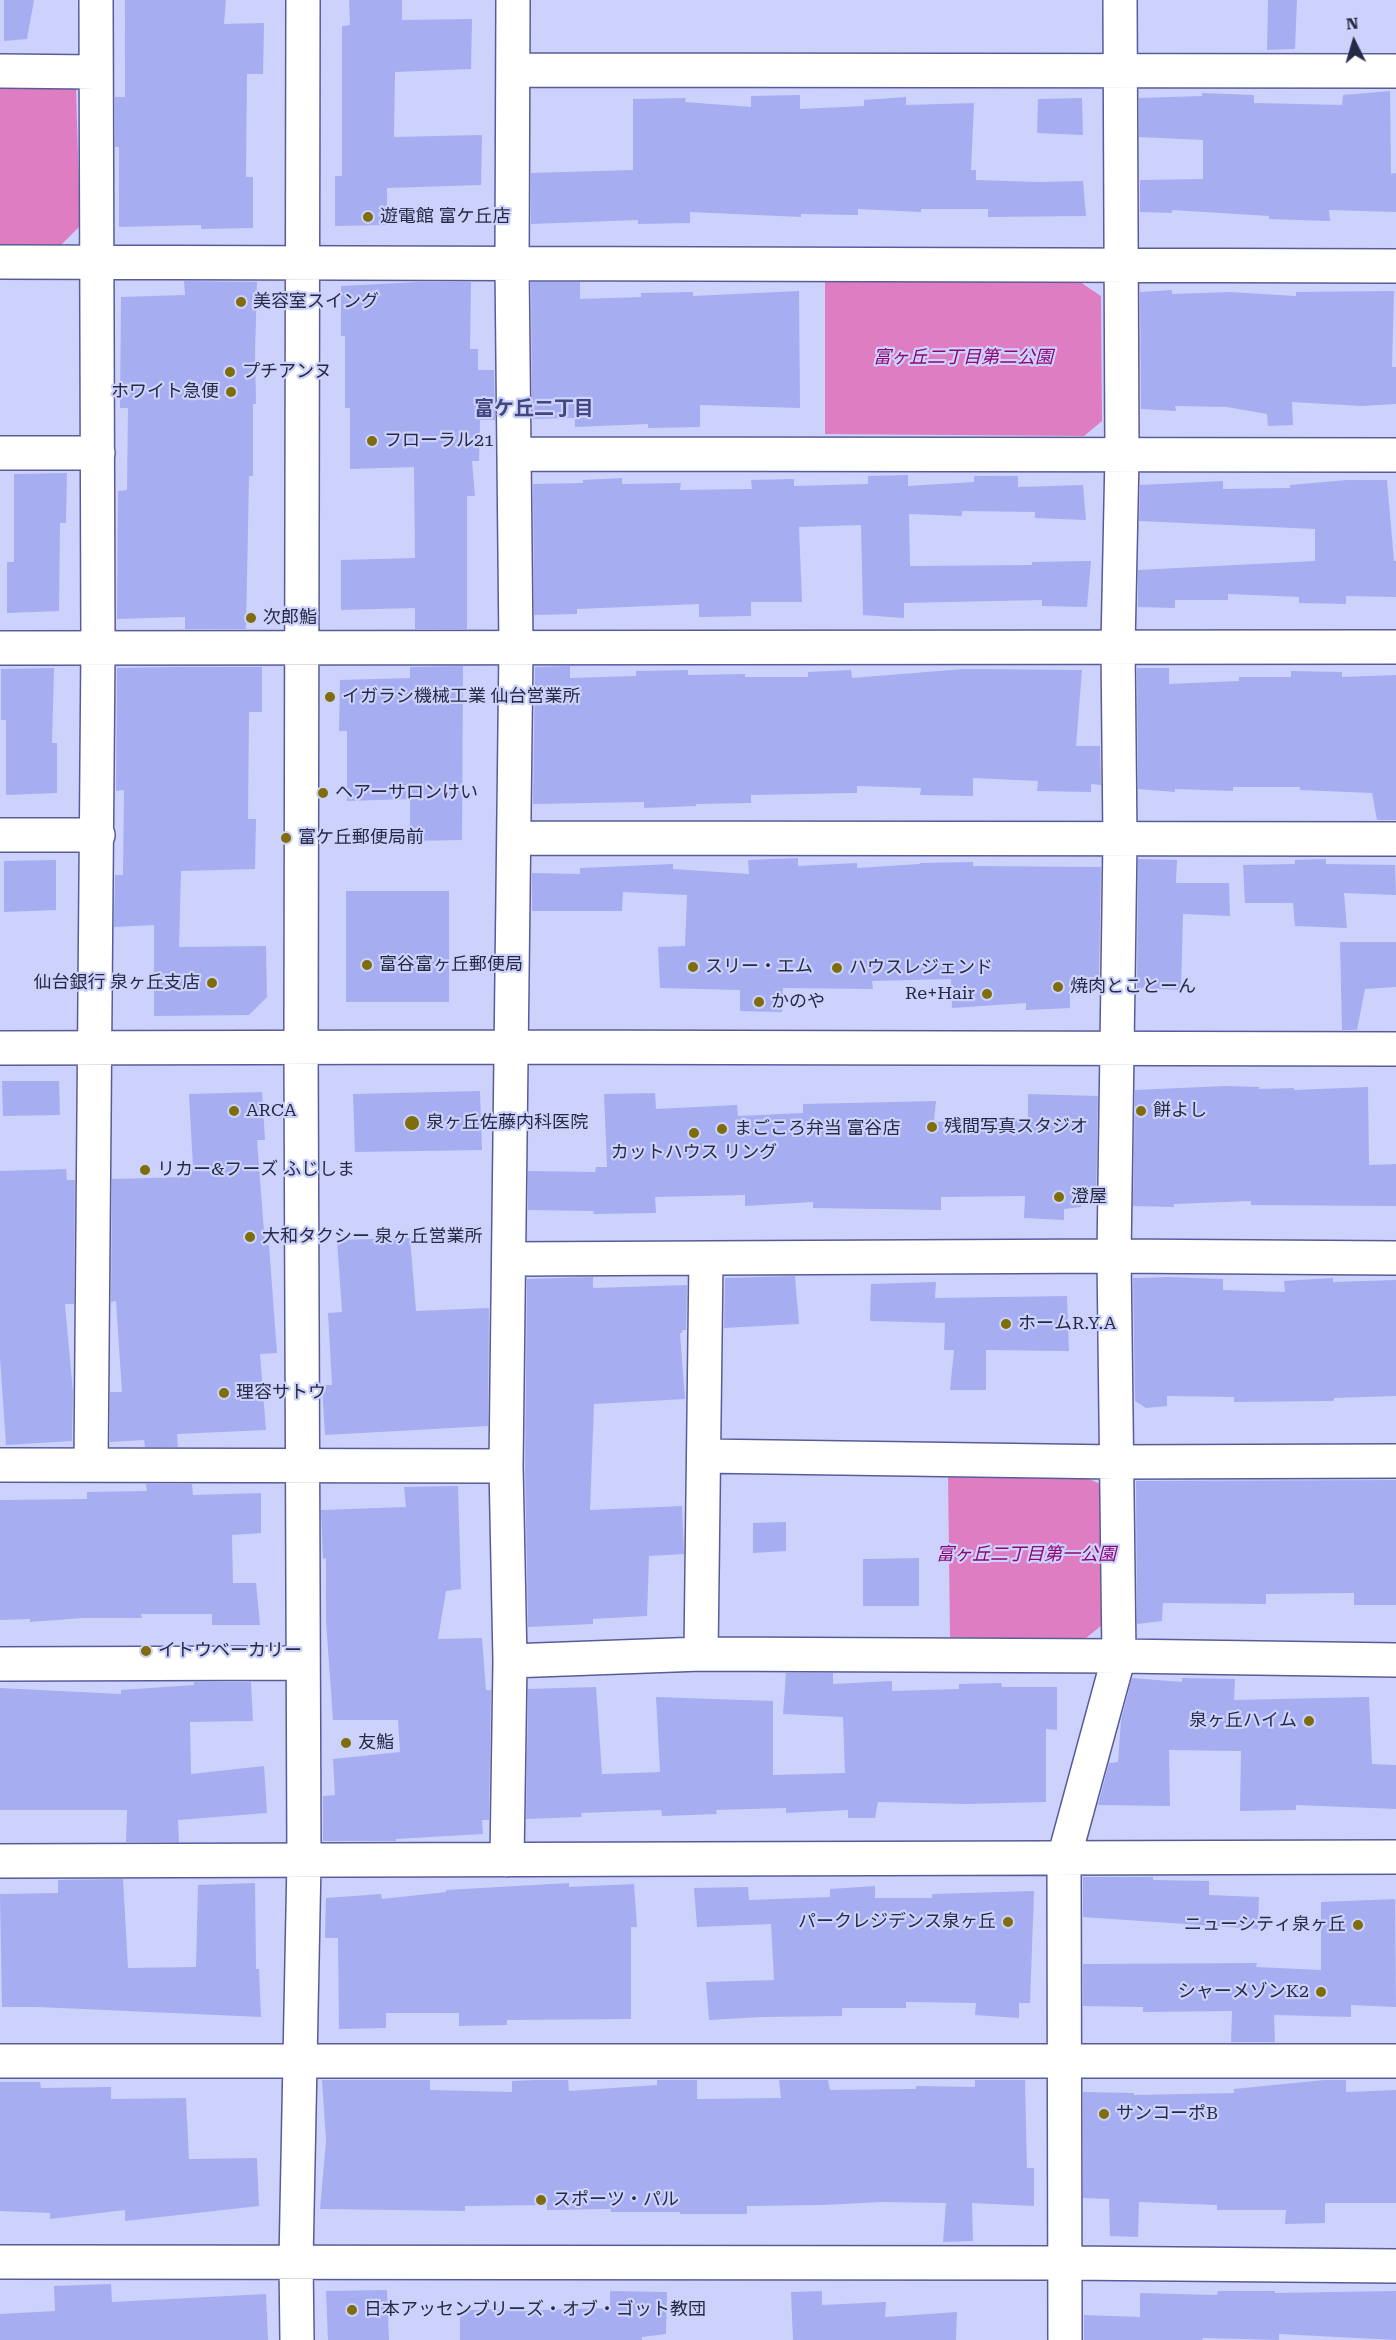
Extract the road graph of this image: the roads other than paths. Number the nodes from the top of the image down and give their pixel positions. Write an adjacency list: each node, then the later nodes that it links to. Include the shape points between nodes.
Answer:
1 (96, 0): 8 (street)
2 (303, 0): 13 (street)
3 (513, 0): 5 (street)
4 (1120, 0): 9 (street)
5 (514, 70): 9 (street); 12 (street)
6 (0, 71): 8 (street)
7 (1396, 71): 9 (street)
8 (96, 72): 11 (street)
9 (1120, 72): 14 (street)
10 (0, 262): 11 (street)
11 (97, 263): 13 (street); 17 (street)
12 (512, 264): 13 (street); 14 (street); 18 (street)
13 (304, 265): 22 (street)
14 (1119, 266): 15 (street); 20 (street)
15 (1396, 266)
16 (0, 453): 17 (street)
17 (98, 453): 25 (street)
18 (514, 454): 20 (street); 26 (street)
19 (1396, 455): 20 (street)
20 (1122, 456): 21 (street)
21 (1118, 646): 23 (street); 26 (street); 31 (street)
22 (303, 647): 25 (street); 26 (street); 32 (street)
23 (1396, 647)
24 (0, 648): 25 (street)
25 (98, 648): 28 (street)
26 (516, 648): 29 (street)
27 (0, 835): 28 (street)
28 (98, 835): 36 (street)
29 (515, 838): 31 (street); 33 (street)
30 (1396, 839): 31 (street)
31 (1120, 840): 35 (street)
32 (301, 1047): 33 (street); 36 (street); 47 (street)
33 (510, 1047): 35 (street); 40 (street)
34 (0, 1048): 36 (street)
35 (1115, 1048): 37 (street); 38 (street)
36 (96, 1049): 46 (street)
37 (1396, 1049)
38 (1114, 1256): 39 (street); 41 (street); 44 (street)
39 (1396, 1258)
40 (510, 1259): 41 (street); 48 (street)
41 (706, 1259): 42 (street)
42 (704, 1456): 44 (street); 49 (street)
43 (1396, 1461): 44 (street)
44 (1115, 1462): 50 (street)
45 (0, 1465): 46 (street)
46 (91, 1466): 47 (street)
47 (302, 1466): 48 (street); 53 (street)
48 (506, 1466): 52 (street)
49 (701, 1654): 50 (street); 52 (street)
50 (1119, 1656): 51 (street); 56 (street)
51 (1396, 1660)
52 (510, 1661): 57 (street)
53 (303, 1663): 54 (street); 59 (street)
54 (0, 1664)
55 (1396, 1857): 56 (street)
56 (1064, 1858): 57 (street); 62 (street)
57 (507, 1860): 59 (street)
58 (0, 1861): 59 (street)
59 (303, 1861): 60 (street)
60 (300, 2060): 61 (street); 62 (street); 64 (street)
61 (0, 2061)
62 (1065, 2061): 63 (street); 66 (street)
63 (1396, 2061)
64 (296, 2261): 65 (street); 66 (street); 68 (street)
65 (0, 2262)
66 (1065, 2263): 67 (street); 69 (street)
67 (1396, 2266)
68 (297, 2340)
69 (1065, 2340)

